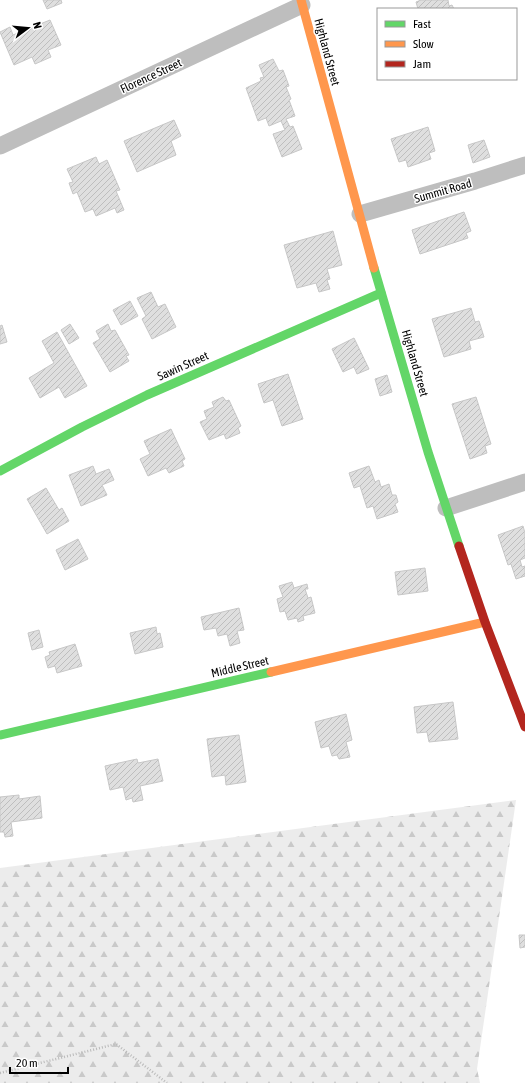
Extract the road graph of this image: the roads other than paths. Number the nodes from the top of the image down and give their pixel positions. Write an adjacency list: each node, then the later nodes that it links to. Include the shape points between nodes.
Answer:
1 (301, 3): 2 (street, Florence Street); 4 (street, Highland Street)
2 (0, 146)
3 (525, 165): 4 (street, Summit Road)
4 (360, 214): 5 (street, Highland Street)
5 (382, 293): 6 (street, Sawin Street, via 147,395); 8 (street, Highland Street)
6 (0, 471)
7 (525, 482): 8 (street)
8 (446, 508): 9 (street, Highland Street)
9 (485, 622): 10 (street, Highland Street); 11 (street, Middle Street)
10 (525, 727)
11 (0, 735)

